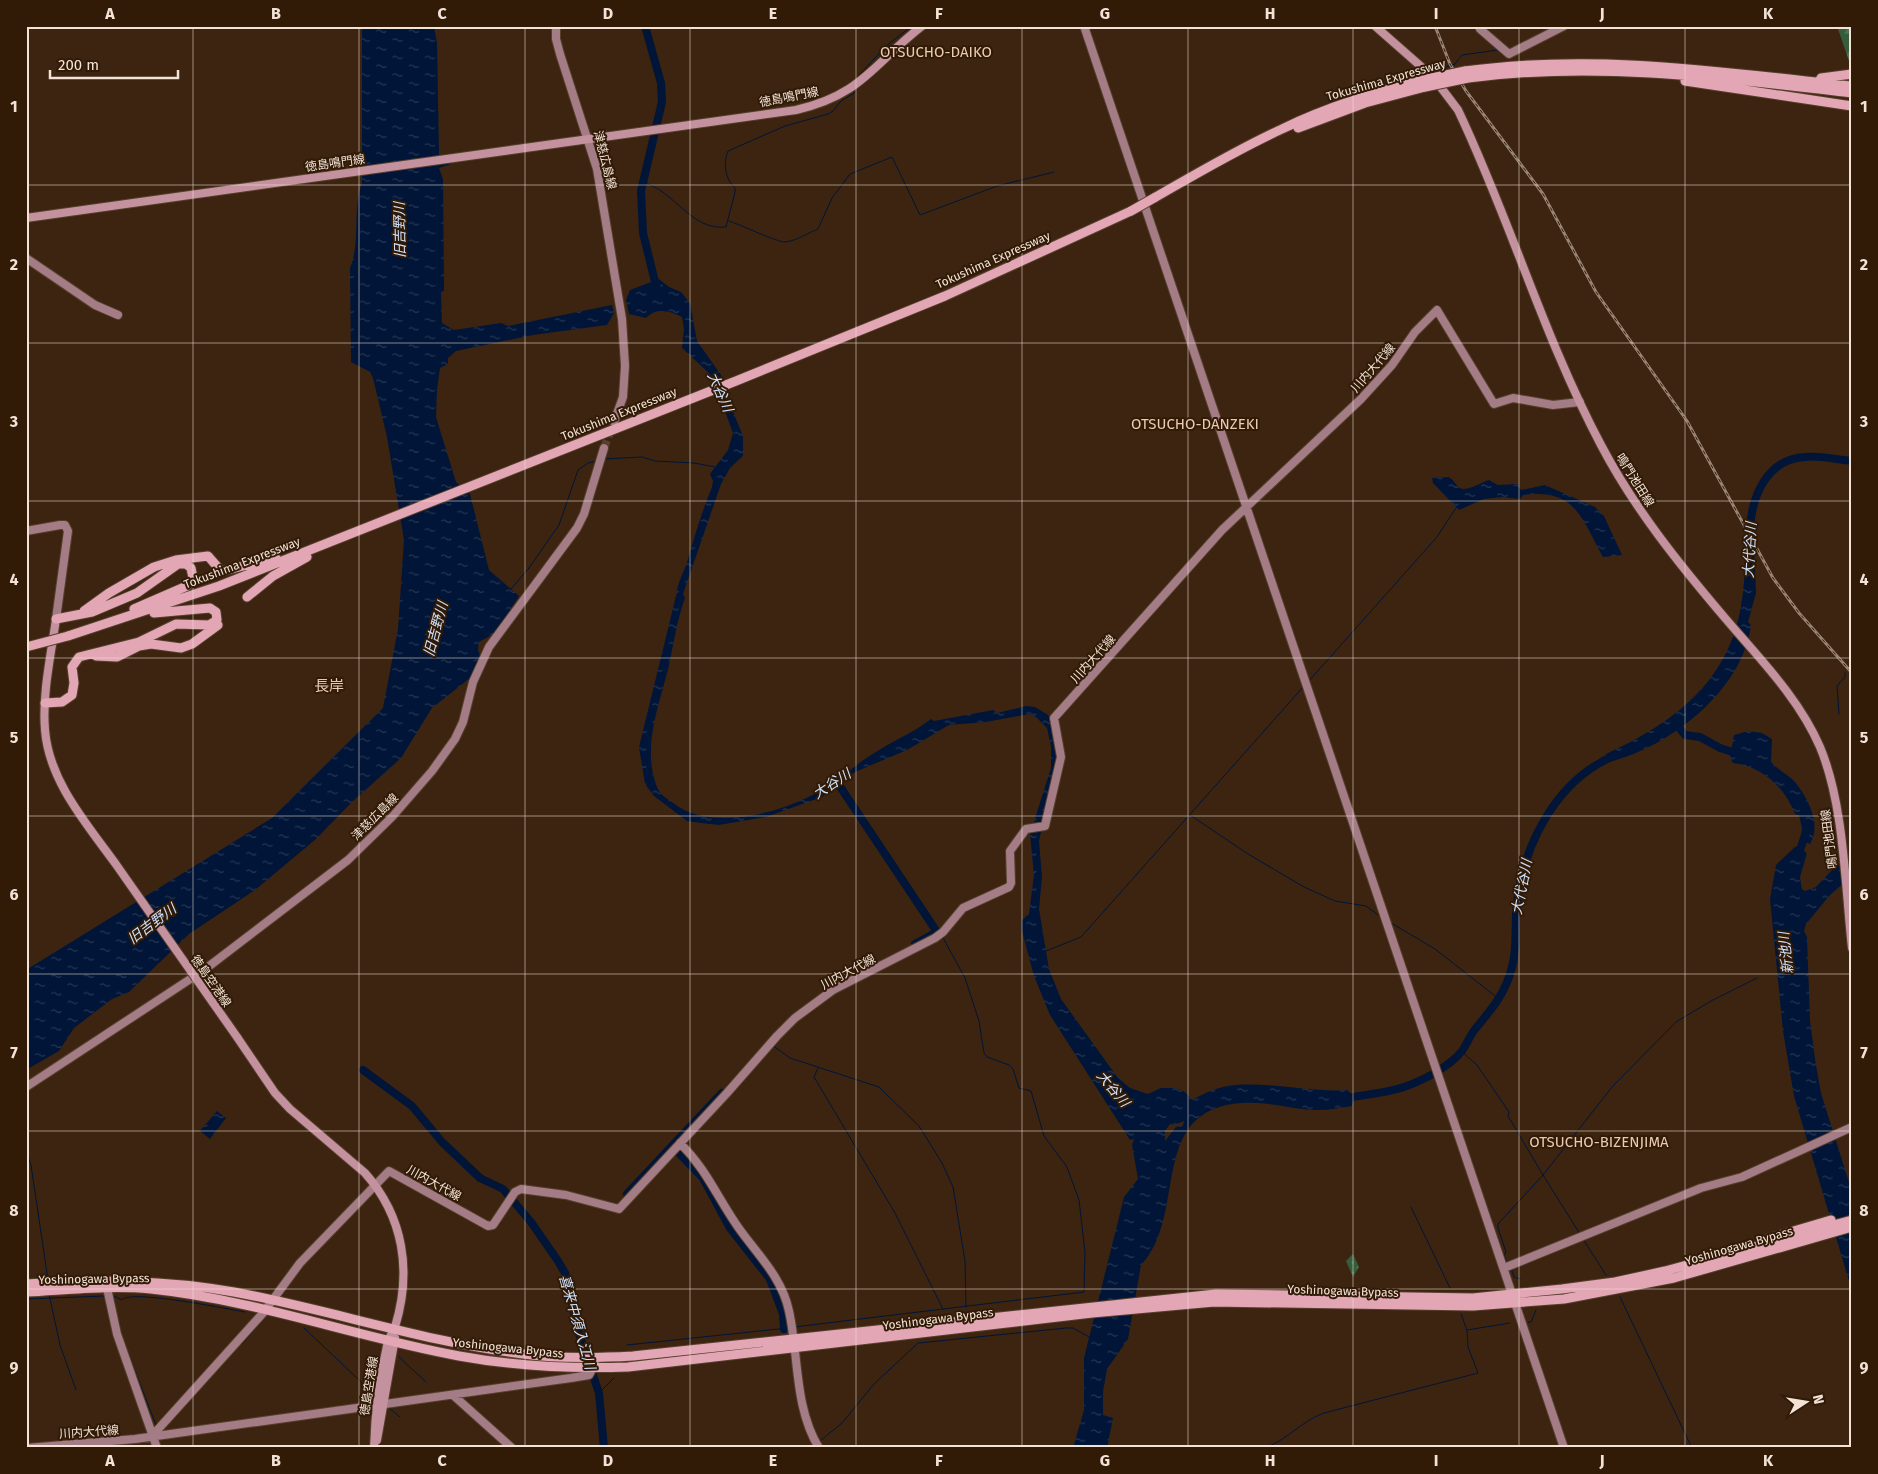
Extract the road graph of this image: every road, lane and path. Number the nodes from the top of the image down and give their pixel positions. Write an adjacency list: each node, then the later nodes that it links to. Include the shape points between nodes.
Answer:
1 (556, 26): 14 (main road, 津慈広島線, via 560,54)
2 (922, 26): 14 (main road, 徳島鳴門線, via 854,87 817,105)
3 (1084, 26): 21 (main road)
4 (1375, 26): 18 (main road, 鳴門池田線, via 1434,77 1458,110)
5 (1564, 26): 6 (main road, via 1509,54)
6 (1480, 29)
7 (1852, 74): 9 (highway, via 1830,78)
8 (1467, 75): 10 (highway, Tokushima Expressway, via 1560,71 1646,73); 10 (highway, Tokushima Expressway, via 1494,67 1576,63 1667,67); 22 (highway, Tokushima Expressway, bridge, via 1424,84 1331,115 1206,169 1131,211 953,292)
9 (1766, 77): 10 (highway, Tokushima Expressway); 11 (highway)
10 (1734, 81): 12 (highway); 13 (highway)
11 (1852, 86)
12 (1852, 94)
13 (1852, 106)
14 (589, 139): 15 (main road, 徳島鳴門線); 19 (main road, 津慈広島線, via 603,194 622,319 623,397)
15 (26, 218)
16 (26, 258): 17 (main road, via 95,305)
17 (118, 315)
18 (1580, 402): 21 (main road, 川内大代線, via 1553,405 1514,398 1494,404 1437,310 1361,399); 32 (main road, 鳴門池田線, via 1622,483 1660,538 1792,700 1819,745 1832,781)
19 (614, 422)
20 (604, 448): 33 (main road, 津慈広島線, via 577,528 489,646 473,682 463,722 455,739 432,772 392,817 348,860 204,970)
21 (1247, 507): 35 (main road, 川内大代線, via 1222,530 1054,718 1061,757 1045,826 1026,829 1010,851 1010,887 963,908 935,938 833,990 796,1018); 42 (main road)
22 (372, 526): 24 (highway, Tokushima Expressway); 25 (highway, via 290,566)
23 (26, 531): 26 (main road, via 60,525 68,531)
24 (305, 552): 26 (highway, via 221,571 208,556 168,562 142,573 86,610); 28 (highway, Tokushima Expressway, via 219,586)
25 (247, 597)
26 (56, 620): 29 (highway, via 92,612 137,593 178,564 191,568 193,578 187,586); 31 (main road, 徳島空港線)
27 (222, 622): 31 (highway, via 192,644 181,648 145,644 117,657 97,656 82,660 76,666 77,692 73,700 62,705)
28 (90, 629): 29 (highway, Tokushima Expressway); 31 (highway, via 148,614 185,609 210,608 217,616 212,625 176,624 139,642 79,657 72,667 72,695 62,702)
29 (68, 636): 30 (highway, Tokushima Expressway, bridge)
30 (26, 647)
31 (45, 703): 36 (main road, 徳島空港線, bridge, via 45,731 50,758 76,810 275,1093)
32 (1852, 948)
33 (26, 1087)
34 (1852, 1127): 42 (main road, via 1742,1177 1702,1188)
35 (680, 1143): 36 (main road, 川内大代線, via 619,1209 521,1189 490,1226 389,1170); 53 (main road, via 701,1166 777,1280 785,1295)
36 (375, 1185): 47 (main road, 川内大代線, via 300,1263); 52 (main road, 徳島空港線, via 396,1222 404,1262)
37 (1852, 1214): 41 (highway, via 1784,1232)
38 (1852, 1220): 41 (highway, Yoshinogawa Bypass)
39 (1852, 1227): 41 (highway, Yoshinogawa Bypass)
40 (1852, 1232): 41 (highway)
41 (1750, 1252): 46 (highway, Yoshinogawa Bypass, via 1615,1282); 49 (highway, Yoshinogawa Bypass, via 1710,1269 1604,1292)
42 (1504, 1268): 46 (main road)
43 (26, 1284): 47 (highway, Yoshinogawa Bypass, via 104,1279 144,1281)
44 (107, 1288): 45 (highway, Yoshinogawa Bypass); 50 (highway, Yoshinogawa Bypass, via 149,1289); 60 (main road, via 117,1334)
45 (26, 1292)
46 (1513, 1295): 48 (highway, Yoshinogawa Bypass, via 1429,1298 1216,1294); 49 (main road)
47 (272, 1300): 50 (main road, 川内大代線); 52 (highway, Yoshinogawa Bypass)
48 (1140, 1304): 49 (highway, Yoshinogawa Bypass); 51 (highway, Yoshinogawa Bypass)
49 (1516, 1304): 66 (main road)
50 (266, 1309): 54 (highway, Yoshinogawa Bypass); 60 (main road, 川内大代線)
51 (1093, 1309): 53 (highway, Yoshinogawa Bypass); 55 (highway, Yoshinogawa Bypass)
52 (394, 1329): 54 (main road, 徳島空港線); 56 (highway, Yoshinogawa Bypass, via 468,1346)
53 (792, 1335): 55 (main road); 57 (highway, Yoshinogawa Bypass)
54 (392, 1340): 56 (highway, Yoshinogawa Bypass, via 462,1356 525,1365); 59 (main road, 徳島空港線)
55 (794, 1348): 57 (highway, Yoshinogawa Bypass, via 628,1367); 61 (main road, via 802,1400)
56 (564, 1362): 57 (highway, Yoshinogawa Bypass)
57 (594, 1365): 58 (main road, 川内大代線)
58 (453, 1395): 59 (main road, 川内大代線); 65 (main road)
59 (380, 1404): 60 (main road, 川内大代線); 64 (main road, 徳島空港線)
60 (152, 1436): 62 (main road, 川内大代線); 63 (main road)
61 (817, 1445)
62 (26, 1448)
63 (157, 1448)
64 (374, 1448)
65 (512, 1448)
66 (1564, 1448)

